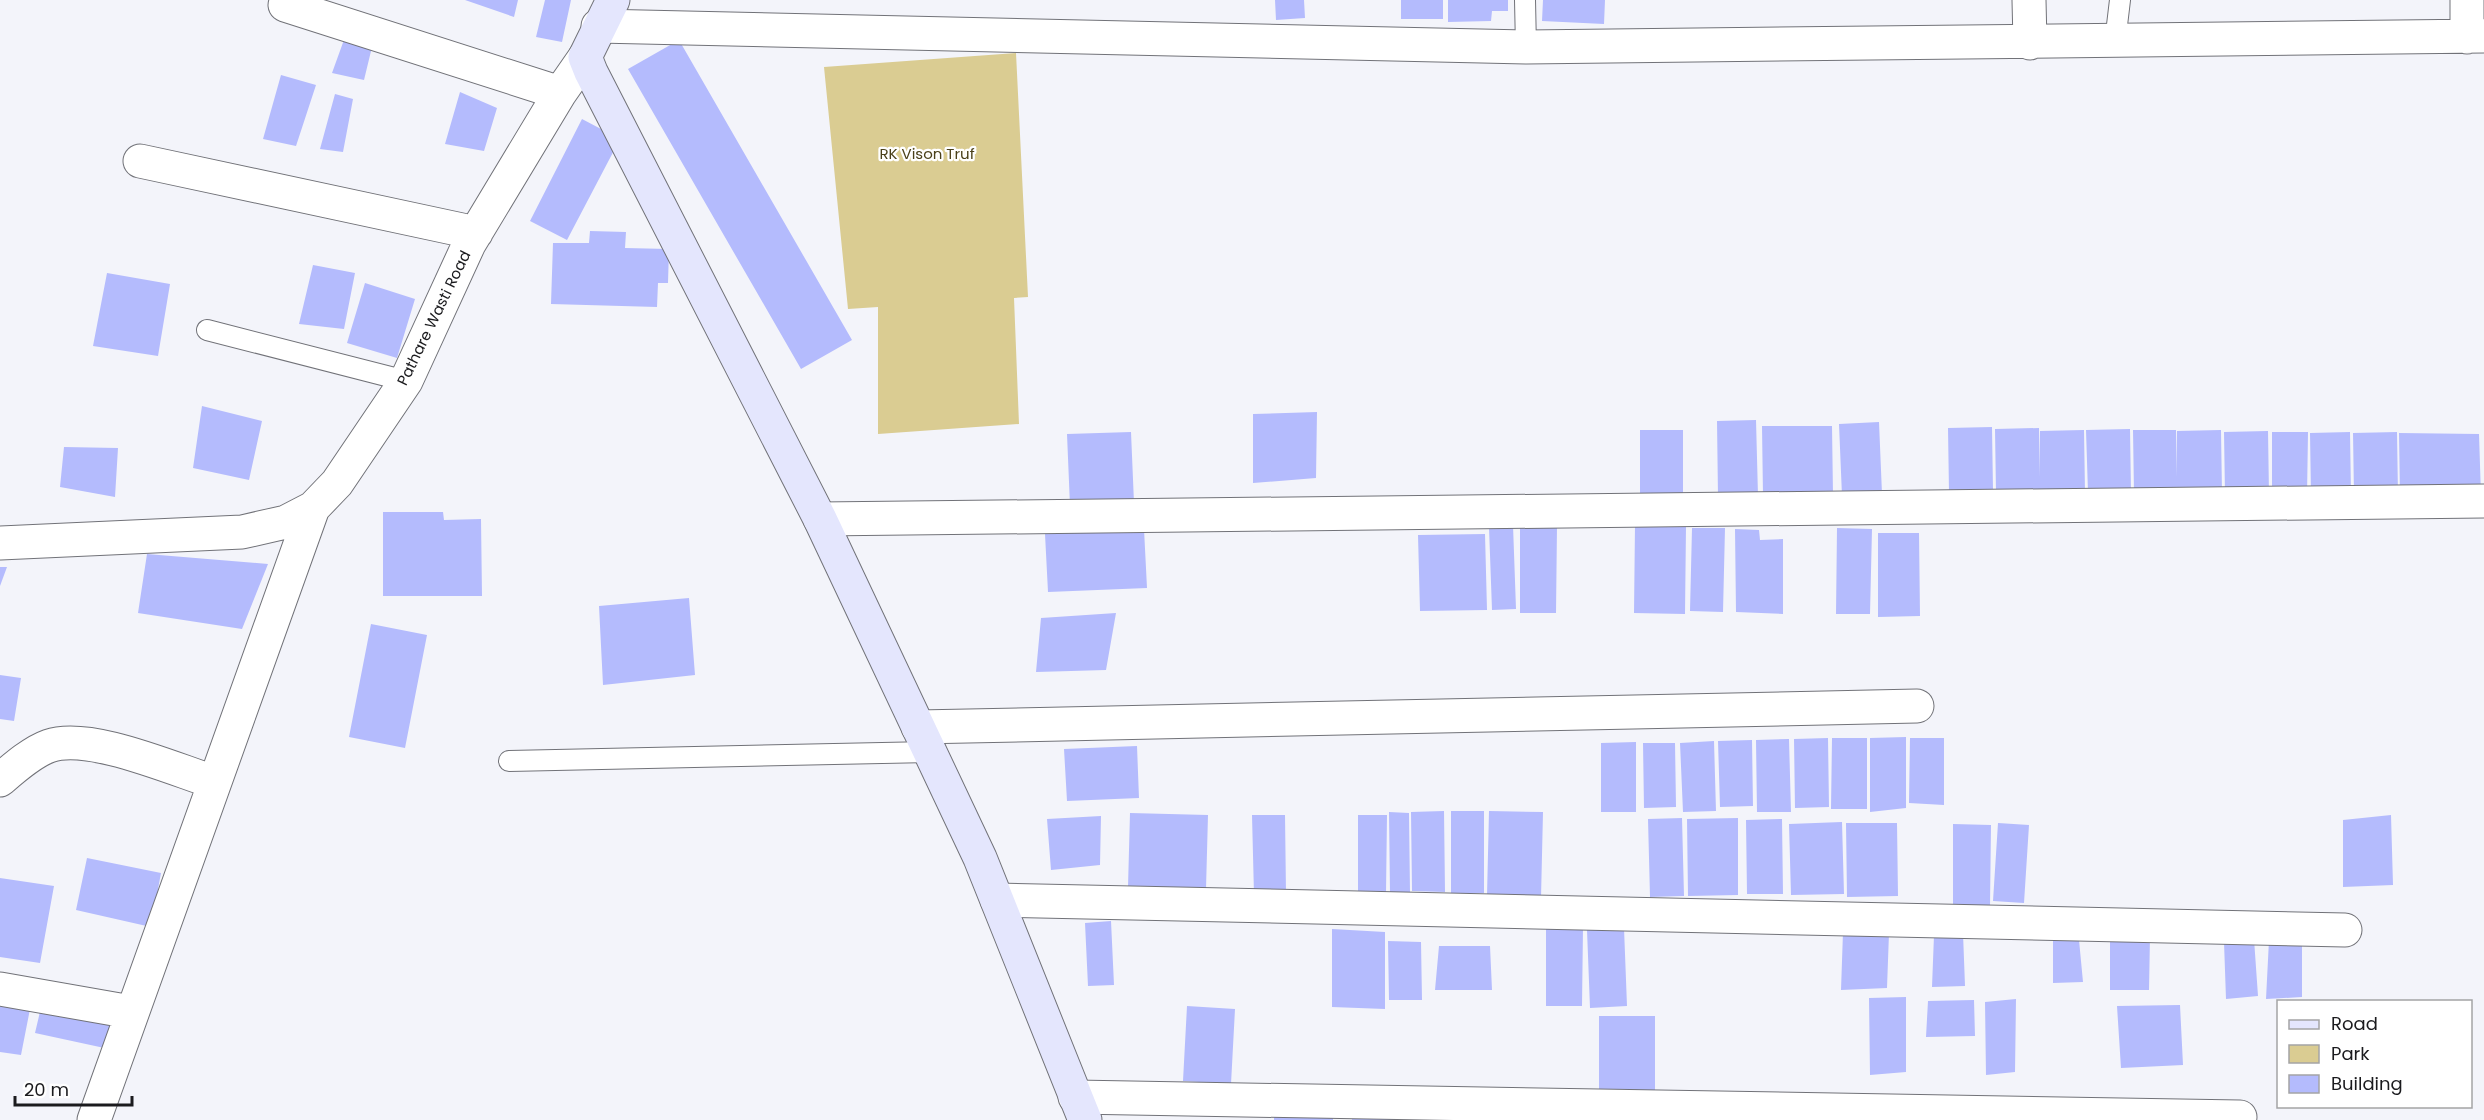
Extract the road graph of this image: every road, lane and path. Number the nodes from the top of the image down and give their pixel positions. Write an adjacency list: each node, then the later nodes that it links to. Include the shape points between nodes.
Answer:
1 (1525, 0): 10 (lane)
2 (2029, 0): 9 (street)
3 (2120, 0): 8 (lane)
4 (2468, 0): 7 (street)
5 (285, 5): 12 (street)
6 (606, 13): 10 (street); 11 (street, Pathare Wasti Road)
7 (2475, 37): 8 (street)
8 (2115, 42): 9 (street)
9 (2030, 43): 10 (street)
10 (1526, 47)
11 (585, 57): 12 (street, Pathare Wasti Road); 19 (street)
12 (560, 93): 14 (street, Pathare Wasti Road)
13 (140, 161): 14 (street)
14 (476, 233): 16 (street, Pathare Wasti Road)
15 (207, 330): 16 (lane)
16 (406, 381): 18 (street, Pathare Wasti Road, via 337,483)
17 (2484, 501): 19 (street)
18 (313, 508): 20 (street, Pathare Wasti Road, via 286,522 242,532); 25 (street)
19 (820, 519): 22 (street)
20 (0, 543)
21 (1917, 706): 22 (street)
22 (924, 739): 23 (lane); 26 (street)
23 (509, 761)
24 (0, 780): 25 (street, via 47,746 70,741 98,744)
25 (214, 782): 29 (street)
26 (997, 900): 27 (street); 30 (street)
27 (2345, 930)
28 (0, 989): 29 (street)
29 (131, 1012): 32 (street)
30 (1080, 1109): 31 (street)
31 (2240, 1117)
32 (94, 1120)

